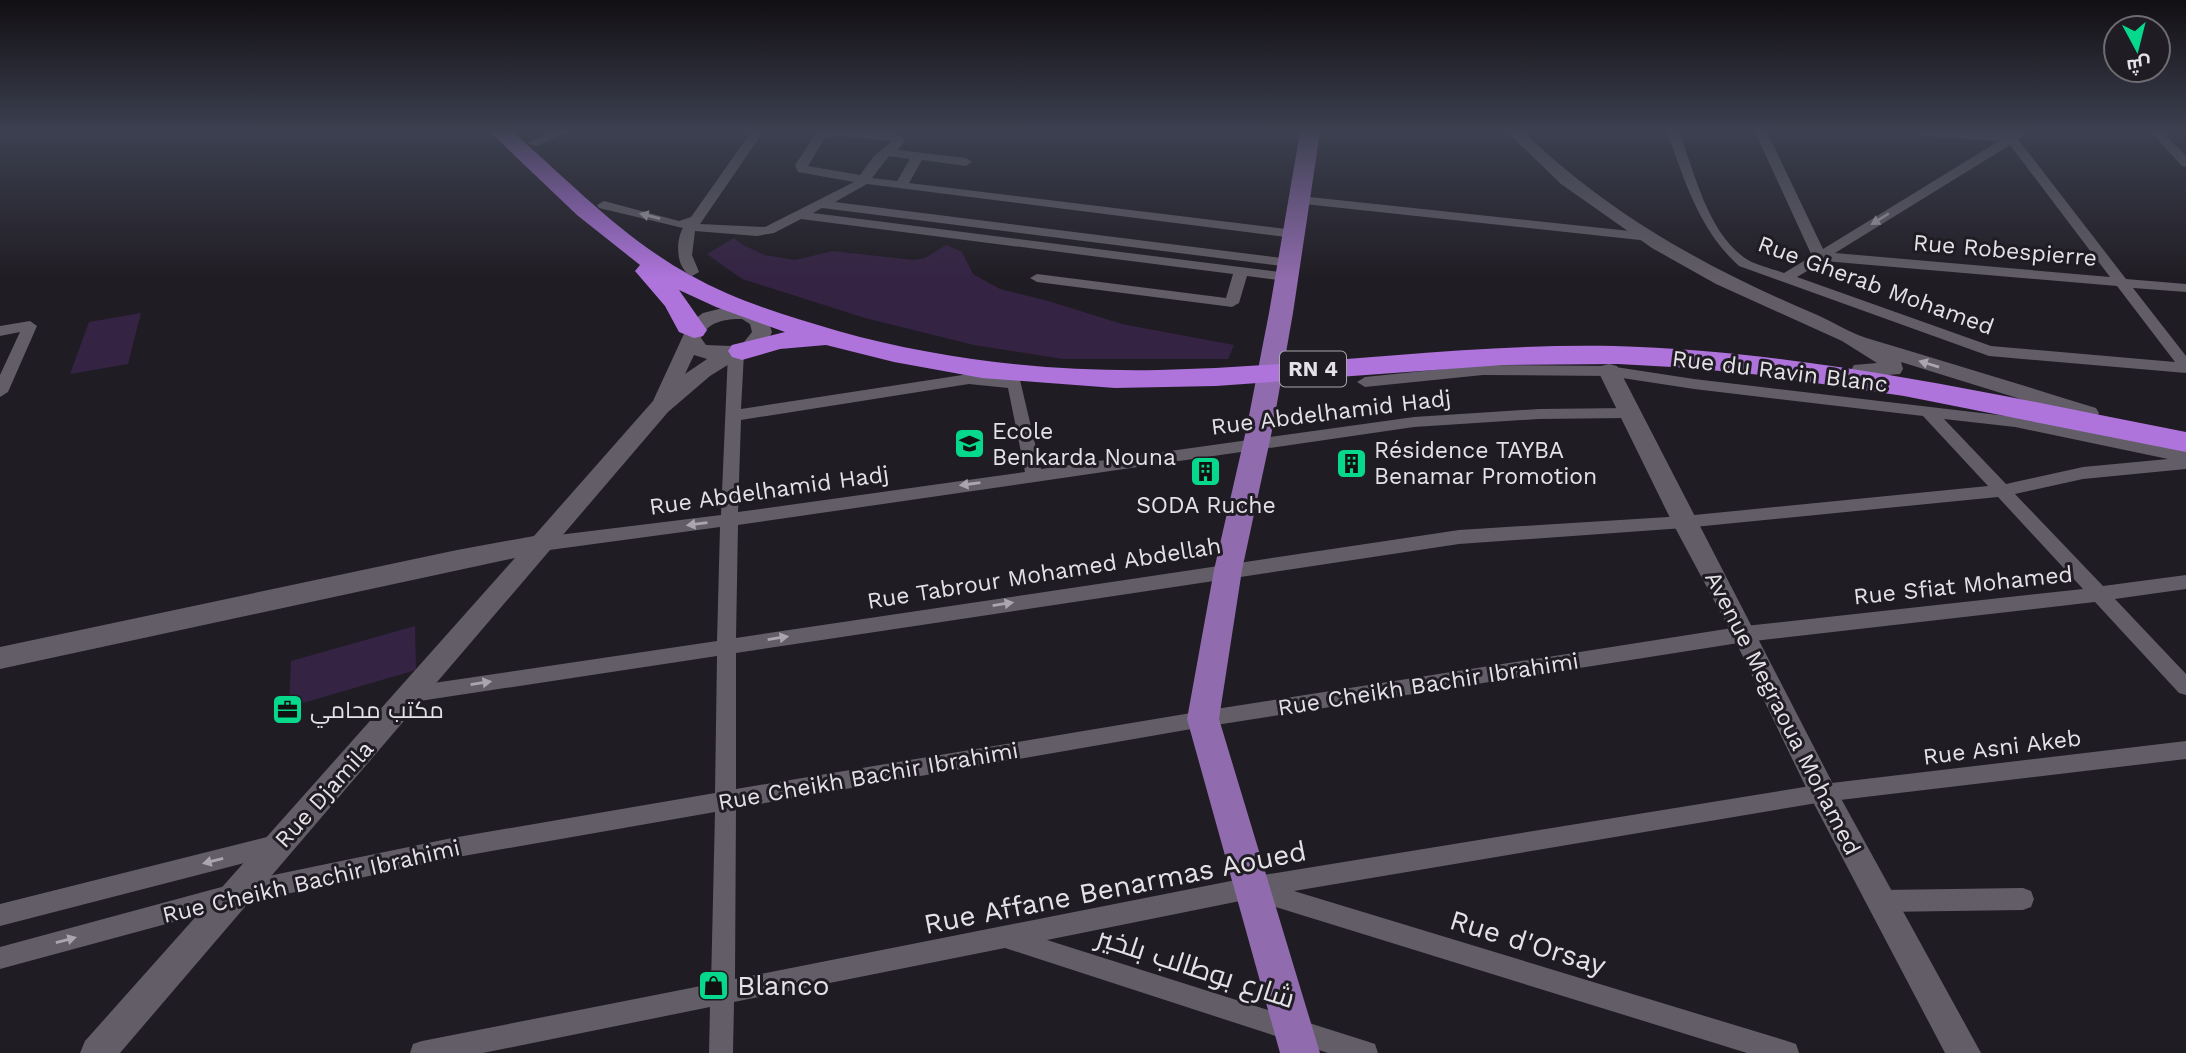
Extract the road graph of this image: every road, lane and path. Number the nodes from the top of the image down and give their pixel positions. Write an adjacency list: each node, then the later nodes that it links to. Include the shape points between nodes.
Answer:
1 (557, 181): 21 (highway, RN 4)
2 (577, 181): 16 (highway, RN 4)
3 (723, 181): 18 (street)
4 (860, 181): 15 (street)
5 (875, 181): 13 (street)
6 (904, 181): 13 (street)
7 (1303, 181): 14 (main road)
8 (1572, 181): 20 (street)
9 (1692, 181): 27 (street, Rue Gherab Mohamed, via 1714,233 1727,250 1744,263)
10 (1784, 181): 22 (street)
11 (1941, 181): 22 (street, one-way to 22)
12 (2050, 181): 28 (street)
13 (901, 186): 19 (street)
14 (1300, 200): 19 (main road); 20 (street)
15 (821, 204): 17 (street); 23 (street)
16 (604, 205): 18 (street, one-way to 16, via 680,225); 25 (highway, RN 4, via 652,246)
17 (800, 215): 18 (street, via 762,231); 24 (street)
18 (693, 224): 25 (street, via 684,243)
19 (1294, 234): 23 (main road)
20 (1649, 237): 33 (street, via 1756,296)
21 (633, 248): 31 (highway, via 635,258 664,286); 32 (highway, RN 4, via 707,294)
22 (1819, 256): 27 (street); 28 (street, Rue Robespierre)
23 (1289, 270): 24 (street); 46 (main road)
24 (1241, 271): 26 (street, via 1232,303)
25 (692, 272): 36 (highway, RN 4, via 753,298 890,340 1049,363 1187,366 1497,346 1604,344 1716,350)
26 (1037, 278)
27 (1784, 279): 35 (street, Rue Gherab Mohamed, via 1989,351)
28 (2122, 283): 29 (street, Rue Robespierre); 35 (street)
29 (2186, 288)
30 (0, 331): 39 (street, via 30,326)
31 (692, 334): 34 (street, via 699,350 719,355); 34 (street, via 708,319 746,313 760,321 761,334); 40 (street)
32 (840, 341): 34 (highway, via 790,340); 47 (highway, RN 4, via 931,361 1098,378 1198,377 1511,355 1682,358 1869,380)
33 (1858, 342): 36 (street, via 1892,365 1886,371); 43 (street, one-way to 33)
34 (736, 352): 40 (street, via 702,371); 44 (street)
35 (2186, 367)
36 (1862, 370): 43 (highway, RN 4)
37 (1609, 371): 38 (street, Rue du Ravin Blanc, via 1483,370); 41 (street, Avenue Megraoua Mohamed); 42 (street, Rue du Ravin Blanc)
38 (1365, 382)
39 (0, 392)
40 (660, 407): 54 (street, Rue Djamila)
41 (1628, 413): 46 (street, Rue Abdelhamid Hadj, via 1538,414); 53 (street, Avenue Megraoua Mohamed)
42 (1929, 413): 48 (street, Rue du Ravin Blanc, via 2015,422); 51 (street)
43 (2088, 413): 45 (highway, RN 4)
44 (732, 416): 50 (street, via 969,379 1014,384); 52 (street)
45 (2186, 432)
46 (1258, 435): 50 (street, Rue Abdelhamid Hadj); 55 (main road)
47 (2186, 442)
48 (2186, 457)
49 (2186, 463): 51 (street, Rue Tabrour Mohamed Abdellah, via 2083,473)
50 (1034, 474): 52 (street, Rue Abdelhamid Hadj, one-way to 52)
51 (2001, 491): 53 (street, Rue Tabrour Mohamed Abdellah); 57 (street)
52 (728, 520): 54 (street, Rue Abdelhamid Hadj, one-way to 54); 59 (street)
53 (1684, 522): 55 (street, Rue Tabrour Mohamed Abdellah, via 1459,537); 58 (street, Avenue Megraoua Mohamed)
54 (542, 544): 60 (street); 62 (street, Rue Djamila)
55 (1228, 570): 59 (street, Rue Tabrour Mohamed Abdellah, one-way to 55); 63 (main road)
56 (2186, 582): 57 (street, Rue Sfiat Mohamed)
57 (2100, 594): 58 (street, Rue Sfiat Mohamed); 61 (street)
58 (1745, 634): 63 (street, Rue Cheikh Bachir Ibrahimi); 65 (street, Avenue Megraoua Mohamed)
59 (729, 646): 62 (street, Rue Tabrour Mohamed Abdellah, one-way to 59); 66 (street)
60 (0, 658)
61 (2186, 687)
62 (413, 694): 67 (street, Rue Djamila)
63 (1203, 719): 66 (street, Rue Cheikh Bachir Ibrahimi); 68 (main road)
64 (2186, 750): 65 (street, Rue Asni Akeb)
65 (1823, 793): 68 (street, Rue Affane Benarmas Aoued); 71 (street, Avenue Megraoua Mohamed)
66 (727, 800): 69 (street, Rue Cheikh Bachir Ibrahimi, via 452,848); 75 (street)
67 (279, 844): 69 (street, Rue Djamila); 72 (street, one-way to 72)
68 (1251, 888): 73 (street, Rue Affane Benarmas Aoued); 76 (main road); 81 (street, Rue d'Orsay)
69 (240, 892): 74 (street, Rue Cheikh Bachir Ibrahimi, one-way to 69); 77 (street, Rue Djamila)
70 (2023, 899): 71 (street)
71 (1881, 901): 82 (street, Avenue Megraoua Mohamed)
72 (0, 915)
73 (1007, 937): 75 (street, Rue Affane Benarmas Aoued); 76 (street, شارع بوطالب بلخير)
74 (0, 958)
75 (723, 995): 78 (street, Rue Affane Benarmas Aoued); 79 (street)
76 (1296, 1041): 80 (street, شارع بوطالب بلخير)
77 (97, 1053)
78 (422, 1053)
79 (721, 1053)
80 (1366, 1053)
81 (1787, 1053)
82 (1964, 1053)

